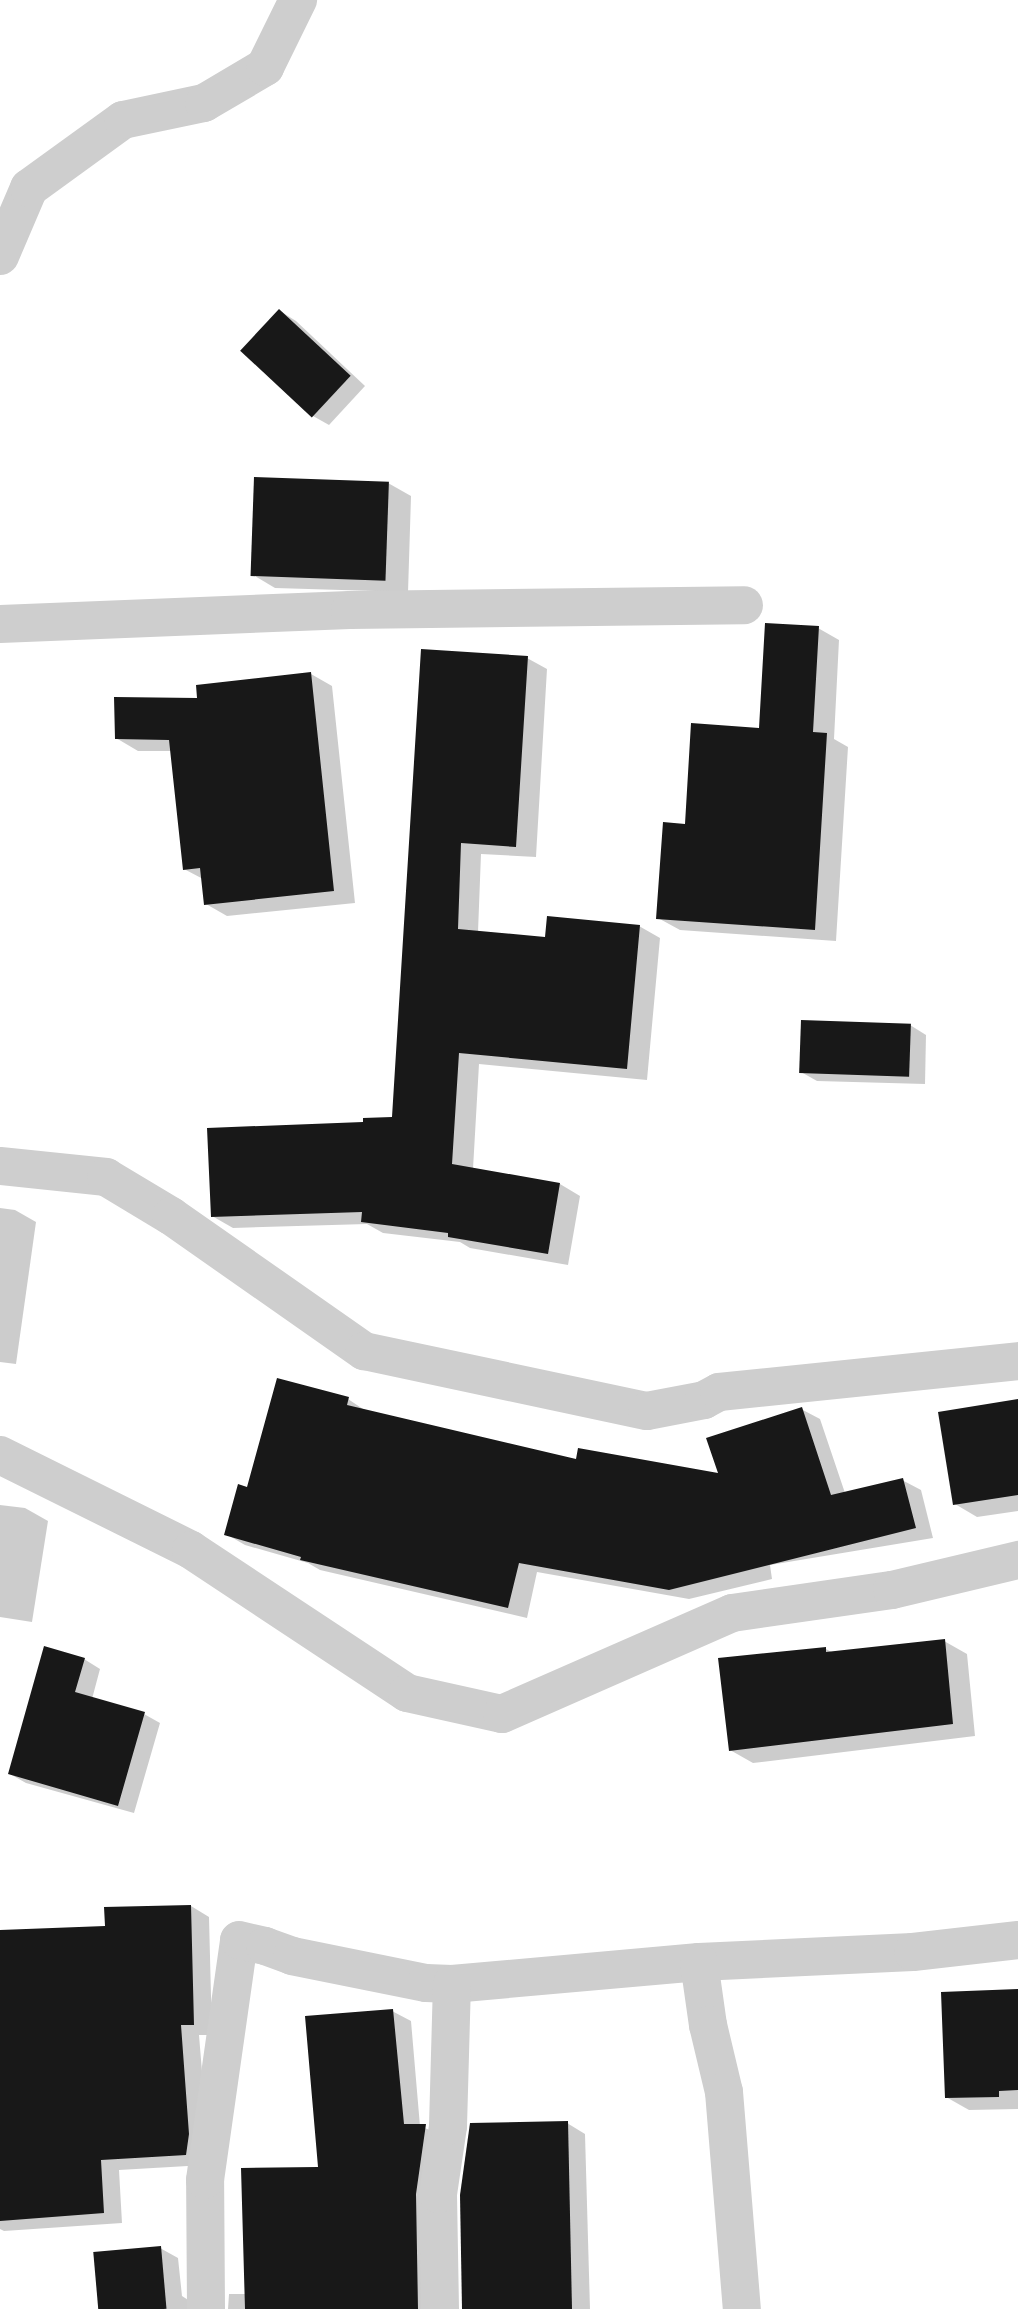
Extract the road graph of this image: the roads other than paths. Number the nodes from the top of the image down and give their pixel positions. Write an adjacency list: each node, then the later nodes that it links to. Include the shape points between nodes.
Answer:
1 (298, 0): 2 (street, via 265,67 204,103 123,120 29,188)
2 (0, 256)
3 (744, 605): 4 (street, via 350,610)
4 (0, 624)
5 (0, 1166): 6 (street, via 106,1177 171,1216 364,1351 647,1411 719,1392)
6 (1018, 1360)
7 (0, 1455): 8 (street, via 191,1550 407,1693 502,1714 732,1614 892,1590)
8 (1018, 1560)
9 (1018, 1940): 10 (street, via 913,1952)
10 (699, 1962): 11 (street); 14 (street, via 724,2092)
11 (452, 1984): 12 (street, via 292,1956 239,1940 205,2180); 13 (street, via 448,2126 439,2193)
12 (205, 2309)
13 (440, 2309)
14 (742, 2309)

